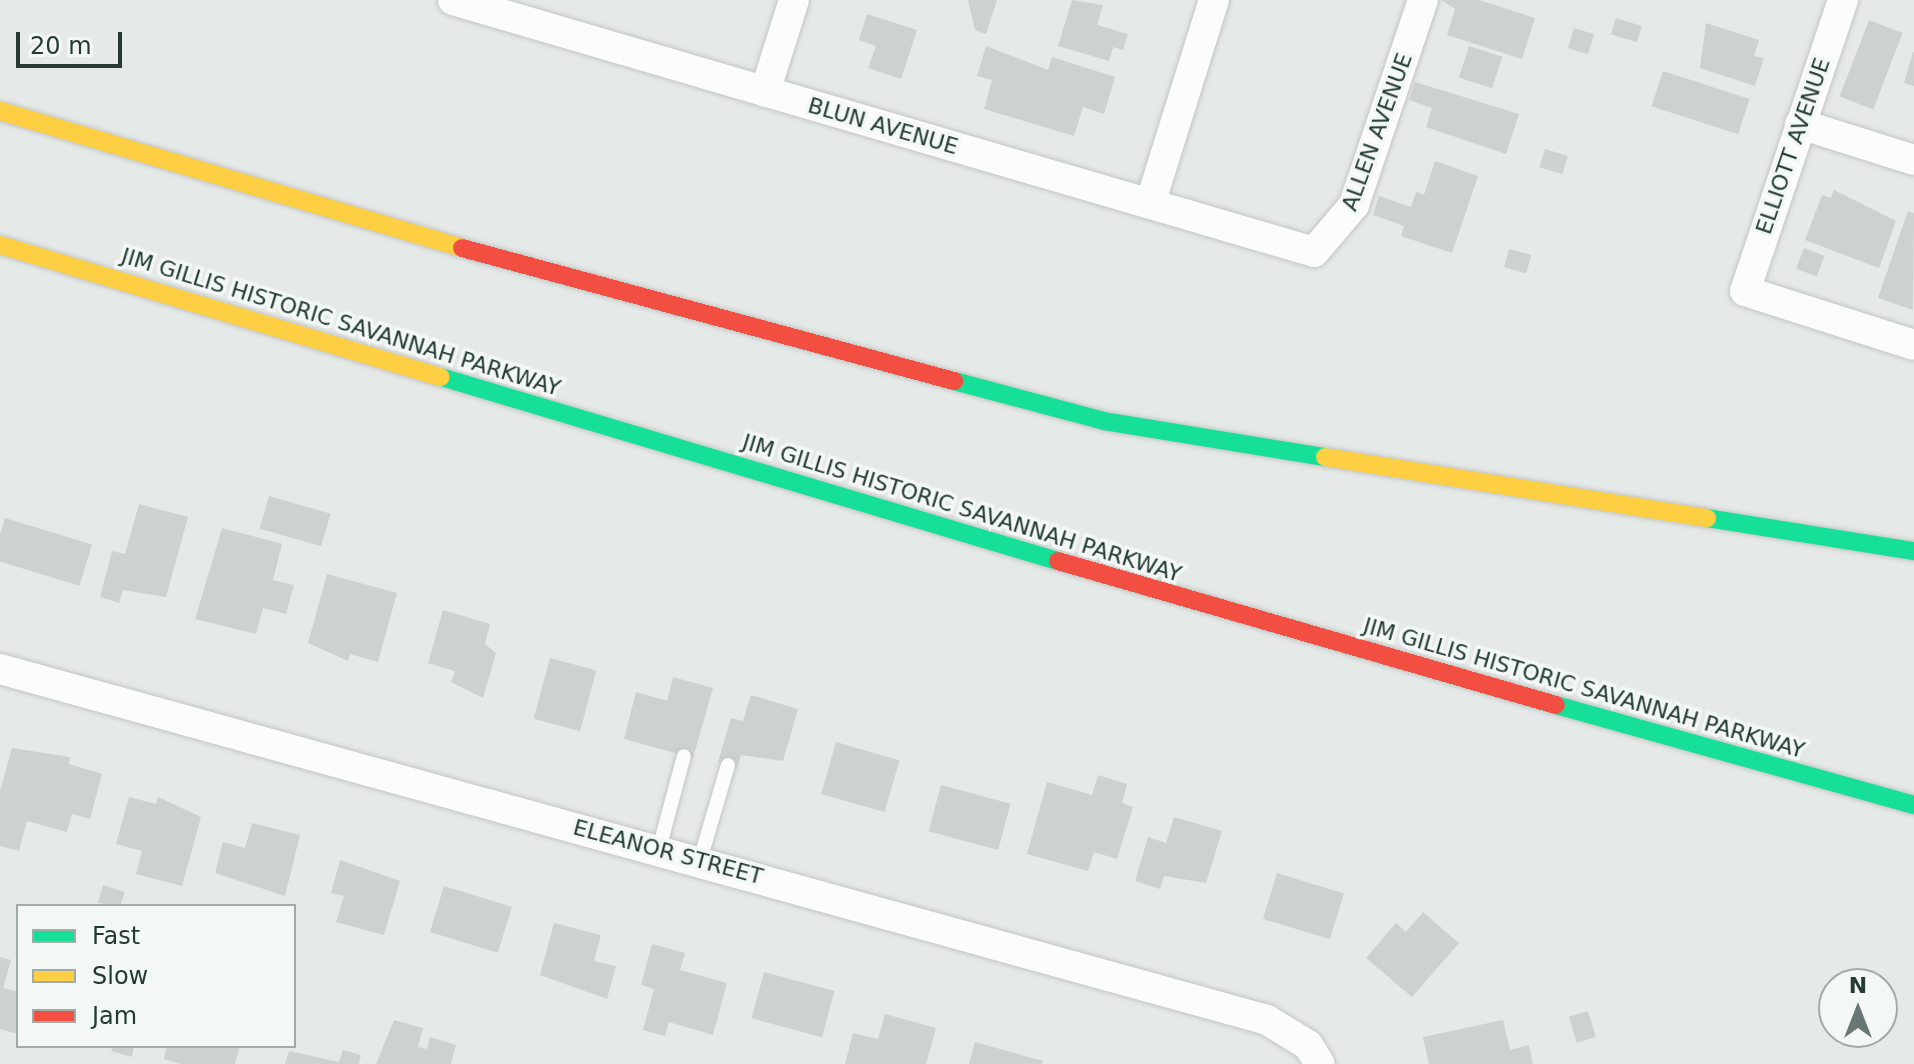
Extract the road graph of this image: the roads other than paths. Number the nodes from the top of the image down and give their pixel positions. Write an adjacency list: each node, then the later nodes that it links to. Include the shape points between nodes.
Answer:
1 (453, 0): 6 (street, BLUN AVENUE)
2 (794, 0): 6 (street)
3 (1214, 0): 10 (street)
4 (1423, 0): 12 (street, ALLEN AVENUE, via 1354,205)
5 (1843, 0): 8 (street, ELLIOTT AVENUE)
6 (765, 92): 10 (street, BLUN AVENUE)
7 (0, 111): 14 (highway, via 392,229 1104,421)
8 (1800, 124): 9 (street); 13 (street, ELLIOTT AVENUE, via 1745,291)
9 (1914, 160)
10 (1150, 204): 12 (street, BLUN AVENUE)
11 (0, 245): 18 (highway, JIM GILLIS HISTORIC SAVANNAH PARKWAY, via 1250,619)
12 (1314, 252)
13 (1914, 345)
14 (1914, 551)
15 (0, 669): 19 (street, ELEANOR STREET)
16 (684, 756): 19 (lane)
17 (728, 765): 20 (lane)
18 (1914, 805)
19 (659, 849): 20 (street, ELEANOR STREET)
20 (700, 860): 21 (street, ELEANOR STREET, via 1267,1020 1308,1045)
21 (1320, 1064)

